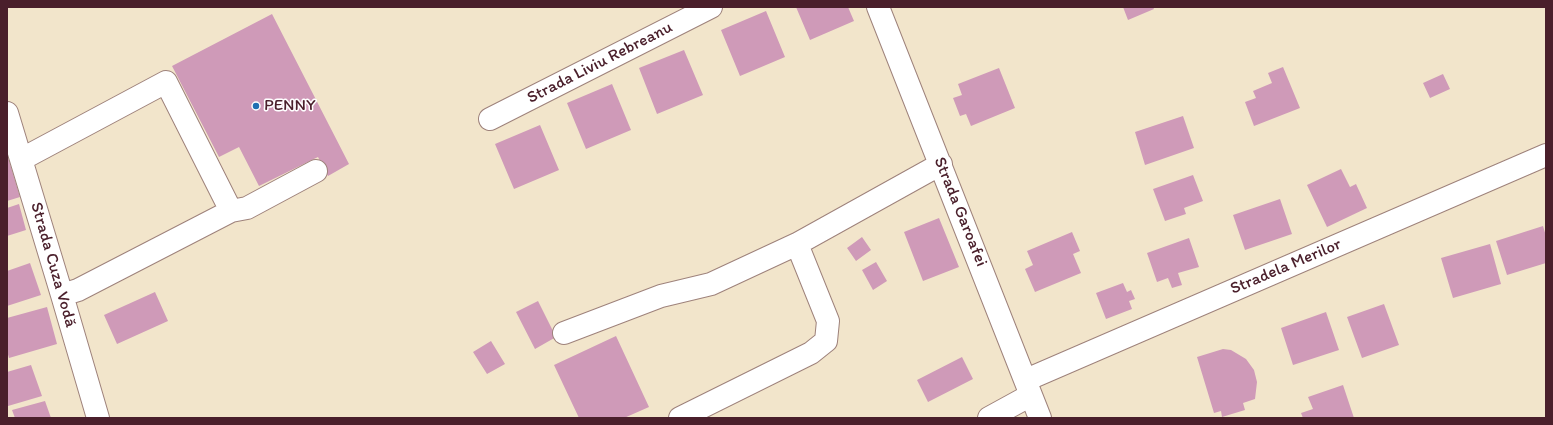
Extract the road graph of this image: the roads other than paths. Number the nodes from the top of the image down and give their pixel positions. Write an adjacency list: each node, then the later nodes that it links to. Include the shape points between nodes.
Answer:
1 (711, 7): 4 (street, Strada Liviu Rebreanu)
2 (878, 7): 7 (street, Strada Garoafei)
3 (7, 114): 6 (street, Strada Cuza Vodă)
4 (490, 118)
5 (1546, 155): 13 (street, Stradela Merilor)
6 (22, 159): 9 (street, via 166,82); 11 (street, Strada Cuza Vodă)
7 (941, 164): 10 (street); 13 (street, Strada Garoafei)
8 (316, 171): 9 (street, via 247,208)
9 (231, 211): 11 (street, via 78,290)
10 (796, 244): 12 (street, via 711,284 661,296); 15 (street, via 828,321 826,340 811,353)
11 (62, 295): 14 (street, Strada Cuza Vodă)
12 (564, 333)
13 (1029, 387): 16 (street, Stradela Merilor); 17 (street, Strada Garoafei)
14 (98, 418)
15 (680, 418)
16 (989, 418)
17 (1040, 418)

